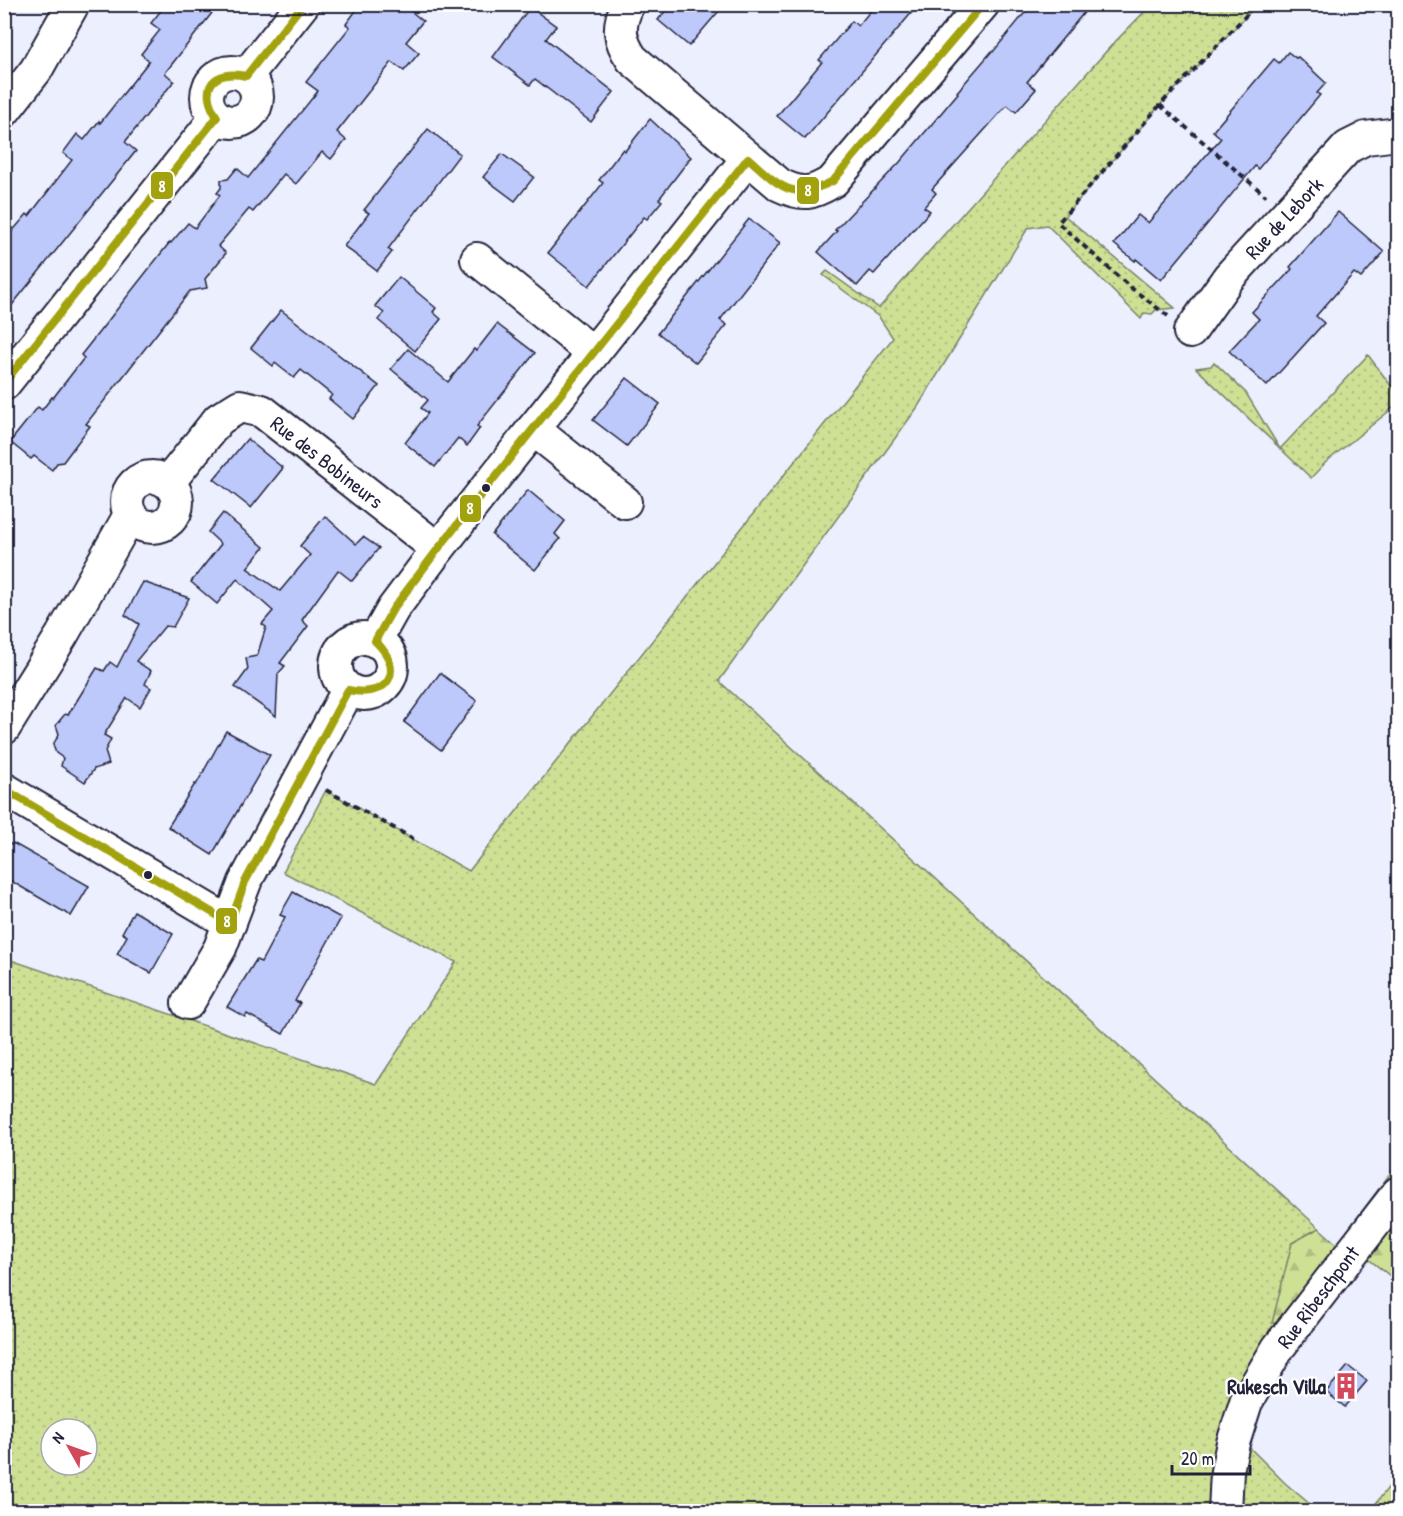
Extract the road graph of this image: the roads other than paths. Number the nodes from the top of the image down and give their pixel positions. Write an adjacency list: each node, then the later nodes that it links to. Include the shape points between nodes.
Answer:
1 (73, 4): 5 (street, via 36,70)
2 (303, 4): 11 (street, via 246,76 256,90 255,108 250,115 234,122 217,117)
3 (628, 4): 7 (street, via 620,31 622,45 632,59)
4 (983, 4): 7 (street, via 833,181 805,194 793,191)
5 (4, 111)
6 (1398, 134): 9 (street, Rue de Lebork, via 1366,138 1348,147 1229,277)
7 (748, 158): 10 (street)
8 (477, 259): 10 (street)
9 (1190, 332)
10 (593, 353): 12 (street)
11 (4, 384)
12 (533, 429): 13 (street); 14 (street)
13 (625, 502)
14 (438, 549): 15 (street, via 393,609); 17 (street, Rue des Bobineurs, via 262,411 240,406 219,419 168,483 152,477 135,483 127,498 130,515)
15 (375, 641): 16 (street, via 355,640 339,653 336,673); 16 (street, via 390,658 388,680 370,694)
16 (348, 690): 19 (street, via 245,882)
17 (4, 728)
18 (4, 789): 19 (street)
19 (230, 923): 20 (street)
20 (188, 1003)
21 (1398, 1193): 22 (street, Rue Ribeschpont, via 1278,1347 1246,1402 1227,1471)
22 (1225, 1512)

